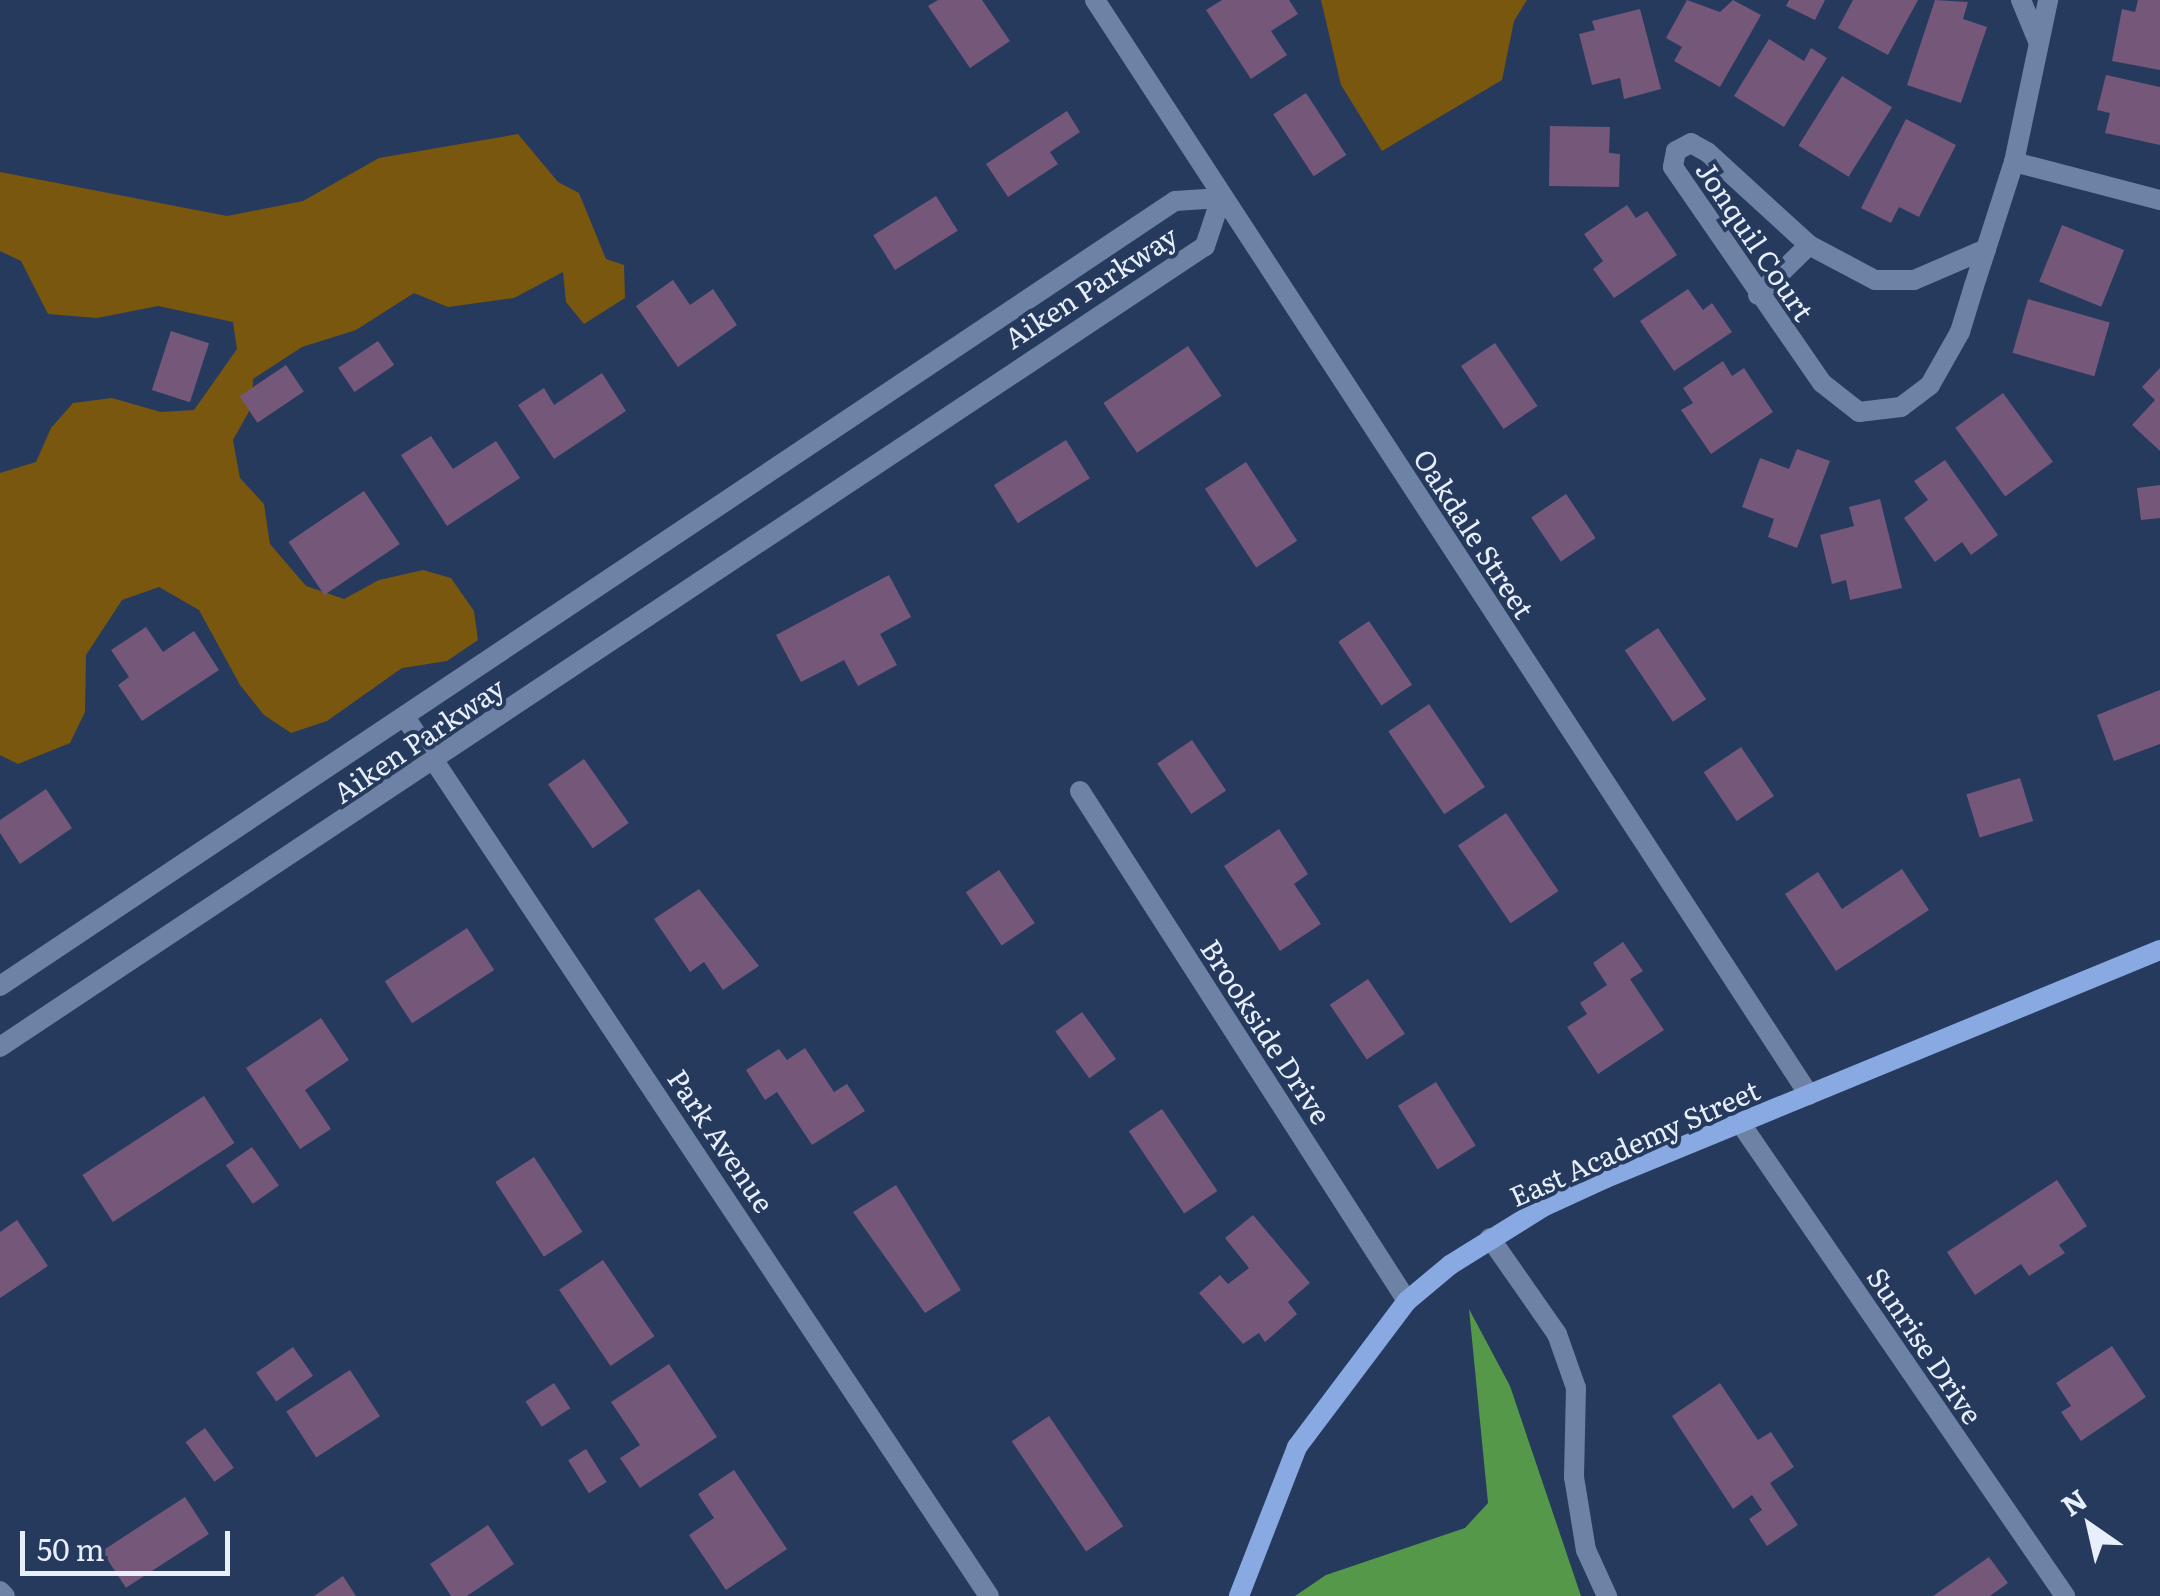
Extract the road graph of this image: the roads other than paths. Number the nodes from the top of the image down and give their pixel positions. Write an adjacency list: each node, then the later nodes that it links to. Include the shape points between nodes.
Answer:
1 (1095, 0): 6 (street, Oakdale Street)
2 (2022, 0): 4 (street)
3 (2048, 0): 4 (street, Jonquil Court)
4 (2038, 41): 5 (street, Jonquil Court)
5 (2014, 162): 7 (street); 9 (street, Jonquil Court)
6 (1221, 198): 11 (street, Aiken Parkway, via 1175,201); 12 (street, Aiken Parkway, via 1205,246 1026,359); 17 (street, Oakdale Street)
7 (2160, 200)
8 (1809, 245): 9 (street, Jonquil Court, via 1875,280 1914,280); 10 (street); 10 (street, Jonquil Court, via 1707,152 1691,143 1676,151 1673,168)
9 (1986, 249): 10 (street, Jonquil Court, via 1949,359 1902,407 1880,413 1859,412 1838,400)
10 (1758, 295)
11 (405, 716): 12 (street, Park Avenue); 15 (street, Aiken Parkway)
12 (436, 762): 16 (street, Aiken Parkway); 21 (street, Park Avenue)
13 (1080, 791): 20 (street, Brookside Drive)
14 (2160, 950): 17 (street, East Academy Street)
15 (0, 986)
16 (0, 1047)
17 (1809, 1096): 18 (street, East Academy Street)
18 (1741, 1124): 19 (street, East Academy Street, via 1574,1192); 24 (street, Sunrise Drive)
19 (1490, 1238): 20 (street, East Academy Street); 23 (street, via 1556,1334 1576,1388 1574,1477 1586,1550)
20 (1407, 1301): 22 (street, East Academy Street, via 1298,1447)
21 (989, 1596)
22 (1238, 1596)
23 (1607, 1596)
24 (2064, 1596)

